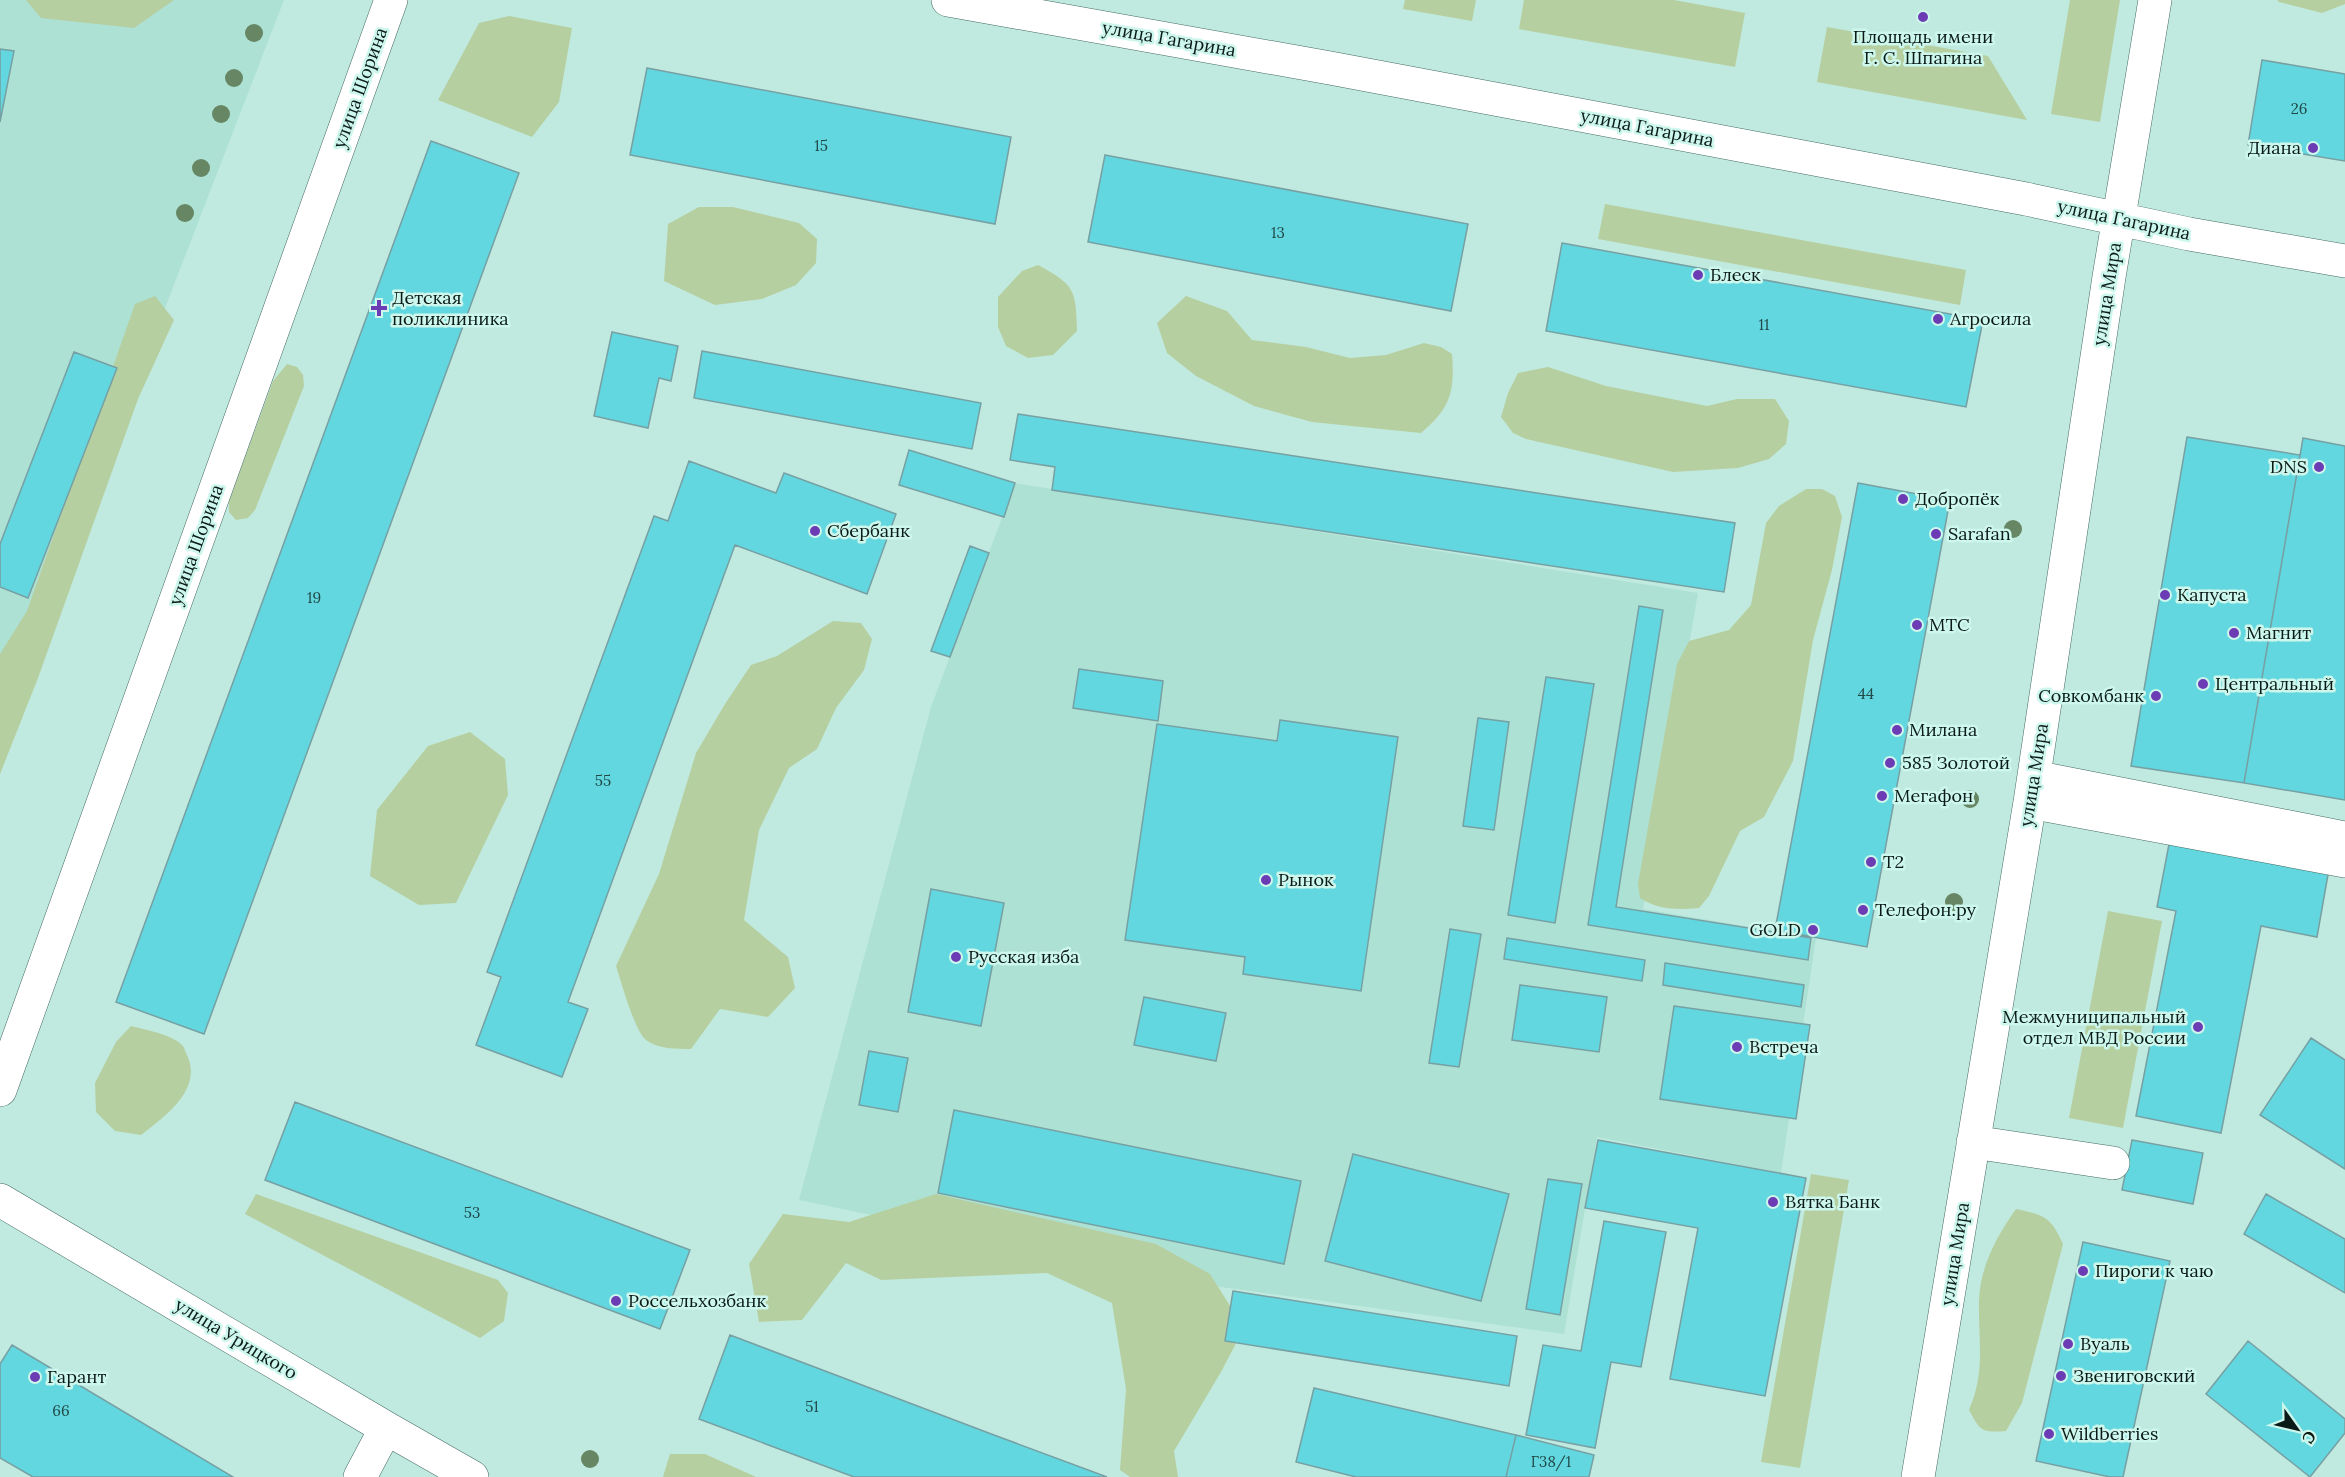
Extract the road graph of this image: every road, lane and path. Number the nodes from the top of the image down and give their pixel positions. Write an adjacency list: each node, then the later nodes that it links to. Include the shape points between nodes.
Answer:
1 (391, 0): 9 (street, улица Шорина)
2 (948, 0): 4 (street, улица Гагарина, via 1330,68)
3 (2155, 0): 4 (street, улица Мира)
4 (2119, 218): 5 (street, улица Гагарина); 6 (street, улица Мира)
5 (2345, 261)
6 (2032, 790): 7 (street); 8 (street); 10 (street, улица Мира)
7 (2345, 838)
8 (2345, 861)
9 (0, 1090)
10 (1973, 1142): 11 (street); 16 (street, улица Мира)
11 (2113, 1163)
12 (0, 1200): 13 (street, улица Урицкого)
13 (386, 1428): 14 (street); 15 (street, улица Урицкого)
14 (360, 1477)
15 (472, 1477)
16 (1918, 1477)

